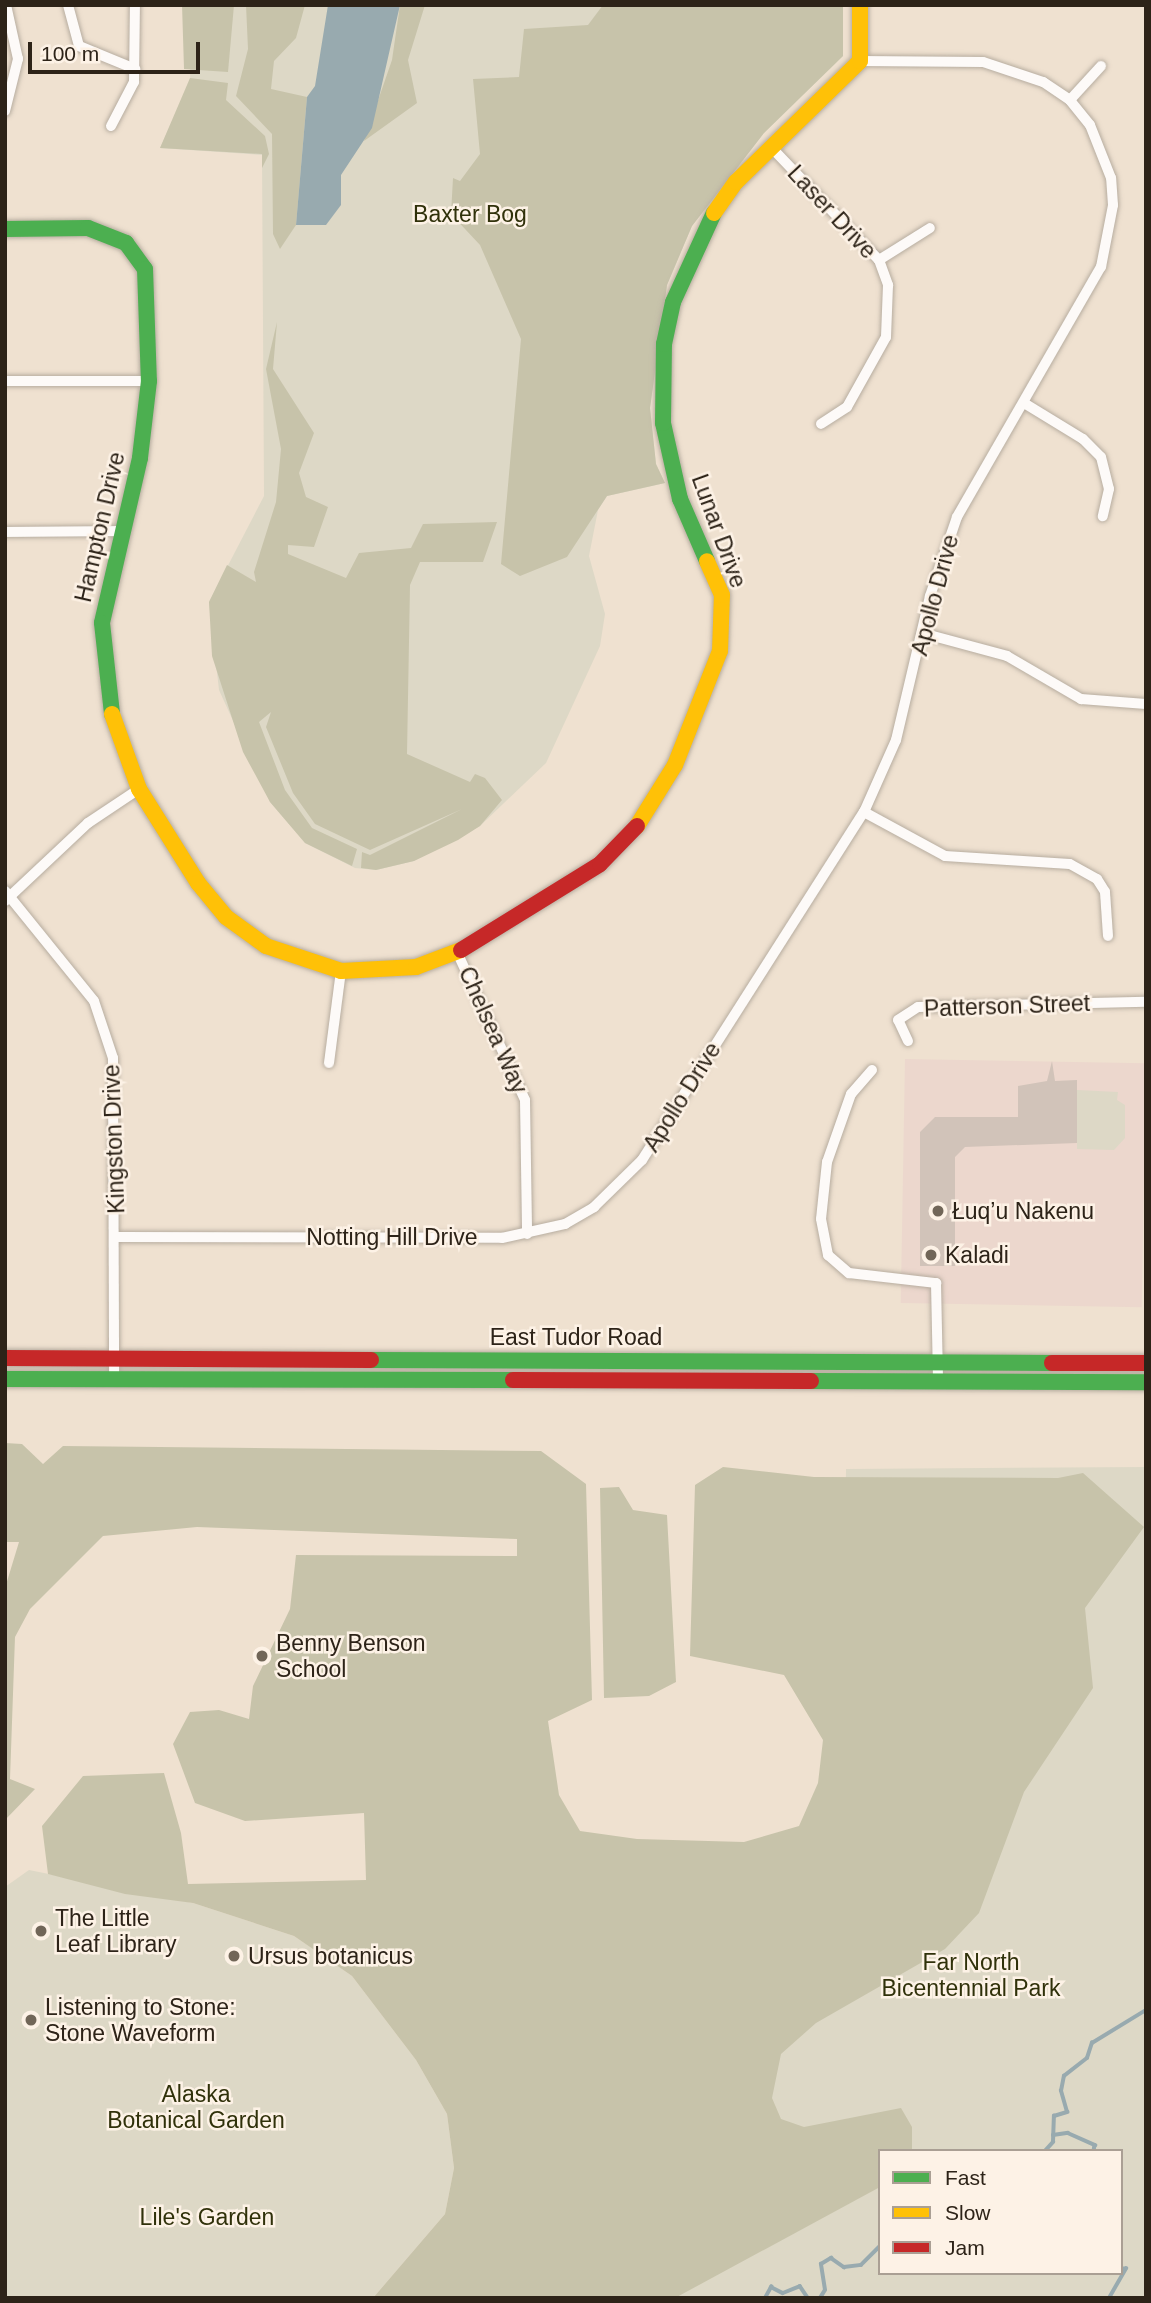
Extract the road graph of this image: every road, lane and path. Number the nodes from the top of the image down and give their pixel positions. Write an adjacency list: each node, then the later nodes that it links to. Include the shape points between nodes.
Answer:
1 (6, 5): 6 (street)
2 (68, 5): 9 (street, via 79,46)
3 (135, 5): 9 (street)
4 (860, 5): 7 (main road)
5 (5, 59): 6 (street)
6 (18, 59): 11 (street)
7 (860, 61): 10 (street, Apollo Drive, via 983,62 1010,68); 13 (main road, Lunar Drive)
8 (1101, 66): 10 (street)
9 (135, 69): 12 (street)
10 (1070, 100): 19 (street, Apollo Drive, via 1090,125 1111,178 1108,239 1101,267)
11 (5, 111)
12 (111, 126)
13 (770, 146): 16 (street, Laser Drive); 30 (main road, Lunar Drive, via 709,220 673,302 664,344 663,423 680,499 722,595 720,651 675,765 623,843 571,887)
14 (930, 228): 16 (street)
15 (5, 229): 18 (main road, Hampton Drive, via 88,228 126,243 138,254 149,288)
16 (879, 260): 20 (street, Laser Drive, via 891,311 886,337 847,407)
17 (5, 381): 18 (street)
18 (149, 382): 23 (main road, Hampton Drive, via 140,458)
19 (1024, 403): 21 (street, via 1083,439 1101,457 1109,489); 24 (street, Apollo Drive, via 957,517)
20 (821, 424)
21 (1103, 516)
22 (5, 531): 23 (street)
23 (122, 531): 26 (main road, Hampton Drive, via 107,585 102,660 119,745)
24 (922, 633): 25 (street, via 1007,656 1081,699); 27 (street, Apollo Drive, via 897,740)
25 (1146, 704)
26 (139, 789): 28 (street, via 88,823); 31 (main road, Hampton Drive, via 226,917 266,946)
27 (863, 812): 29 (street, via 946,856 1070,864 1097,879 1105,892); 36 (street, Apollo Drive)
28 (7, 897): 38 (street, Kingston Drive, via 94,1002 106,1030 114,1058)
29 (1108, 936)
30 (457, 952): 31 (main road, Lunar Drive, via 416,967); 37 (street, Chelsea Way, via 525,1100)
31 (341, 971): 34 (street)
32 (1146, 1002): 33 (street, Patterson Street, via 918,1007 898,1020)
33 (908, 1041)
34 (329, 1063)
35 (872, 1070): 41 (street, via 851,1094 827,1162 821,1219 828,1255 849,1273 936,1283)
36 (642, 1160): 37 (street, Notting Hill Drive, via 594,1207 565,1224)
37 (527, 1234): 38 (street, Notting Hill Drive)
38 (117, 1237): 40 (street, Kingston Drive)
39 (5, 1359): 40 (main road, East Tudor Road)
40 (114, 1359): 41 (main road, East Tudor Road); 44 (street, Kingston Drive)
41 (937, 1359): 42 (main road, East Tudor Road); 45 (street)
42 (1146, 1363)
43 (5, 1379): 44 (main road, East Tudor Road)
44 (114, 1379): 45 (main road, East Tudor Road)
45 (937, 1380): 46 (main road, East Tudor Road)
46 (1146, 1382)

